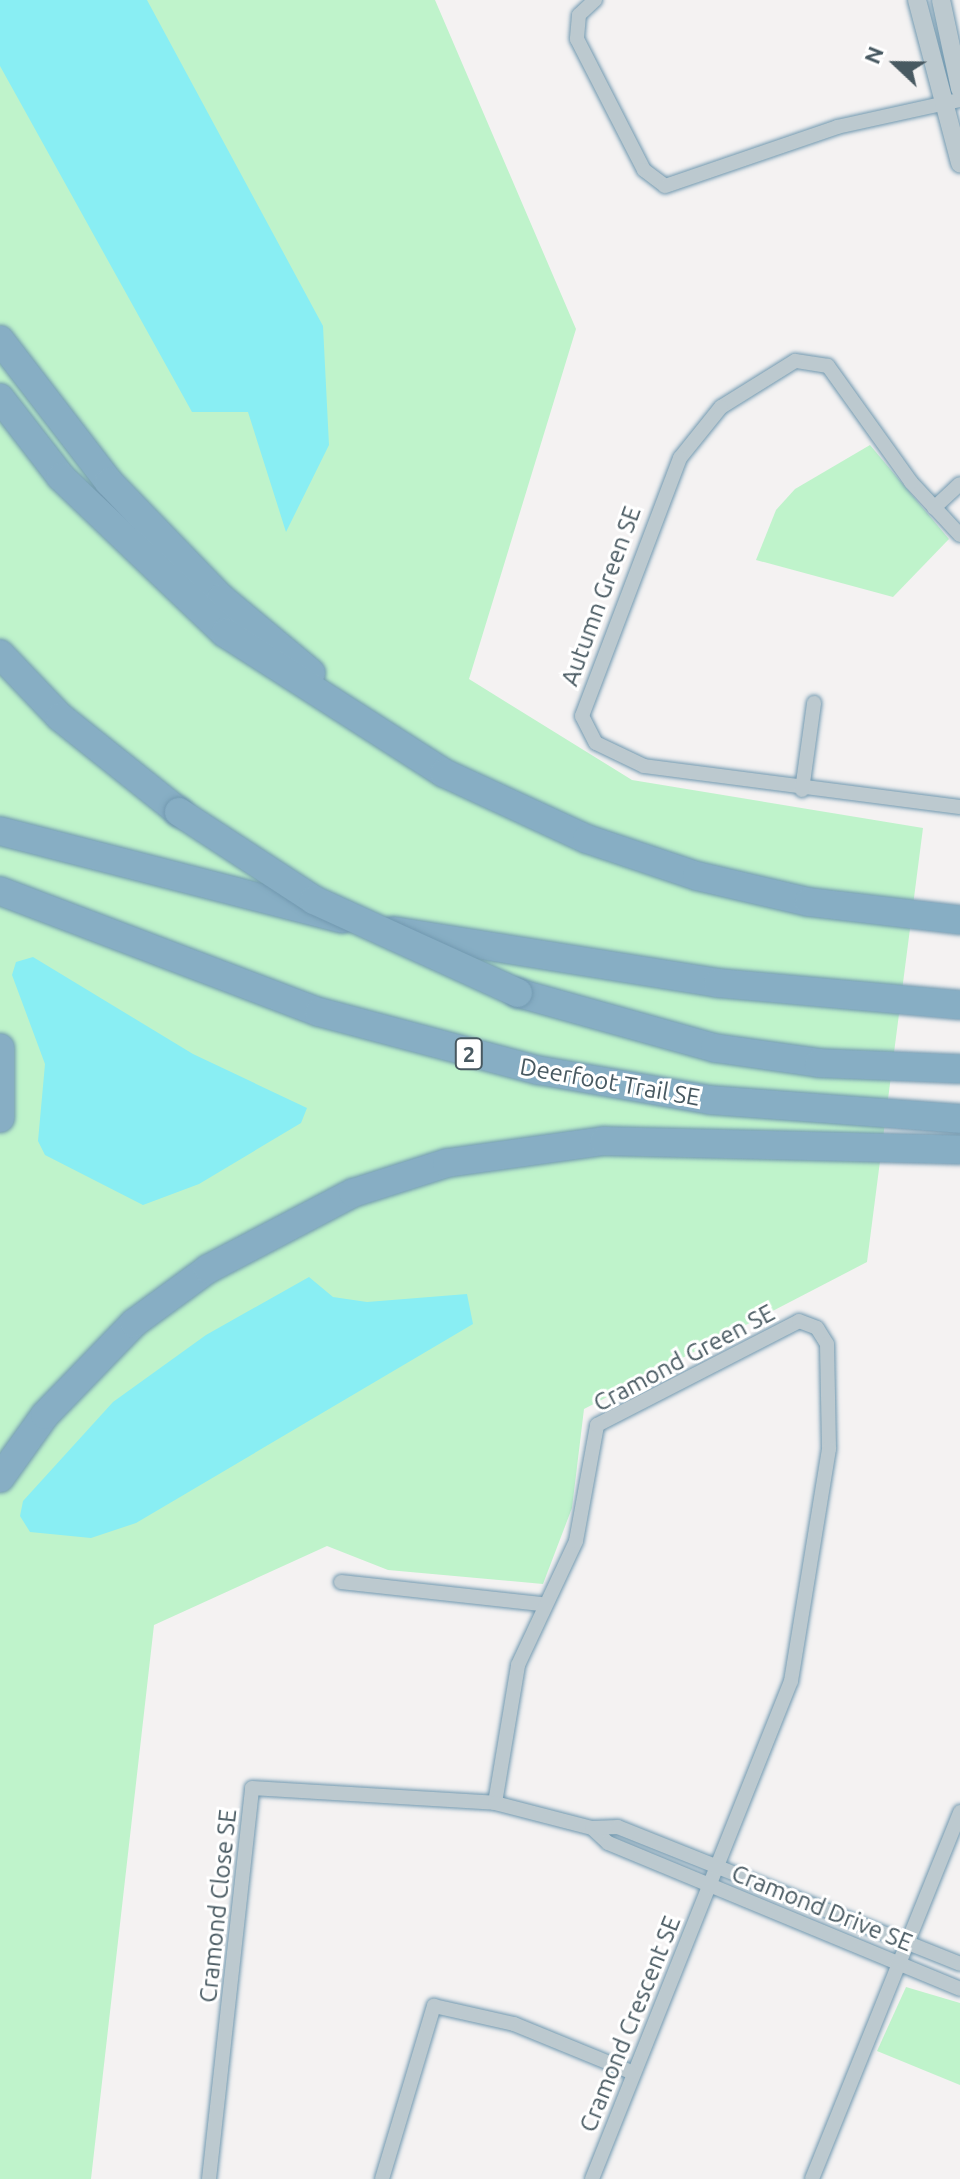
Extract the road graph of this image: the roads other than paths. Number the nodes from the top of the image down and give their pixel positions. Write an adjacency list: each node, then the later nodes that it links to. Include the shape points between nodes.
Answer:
1 (595, 0): 6 (street, via 579,15 577,39 644,170 658,184 679,186 783,144)
2 (917, 0): 6 (street)
3 (941, 0): 4 (street)
4 (960, 89)
5 (960, 100): 6 (street)
6 (939, 103): 7 (street)
7 (960, 163)
8 (0, 340): 15 (highway, via 109,482 221,598)
9 (0, 398): 15 (highway, via 91,508 225,633)
10 (960, 484): 11 (street)
11 (934, 508): 12 (street, Autumn Green SE); 16 (street, Autumn Green SE, via 834,372 810,358 757,381 721,407 670,476 582,725 596,743 644,766)
12 (956, 525)
13 (0, 654): 23 (highway, bridge, via 60,717 179,812 314,900 518,993 715,1048 819,1063)
14 (814, 703): 16 (street)
15 (398, 745): 20 (highway, via 520,811 697,876 809,902)
16 (802, 790): 17 (street, Autumn Green SE)
17 (960, 807)
18 (0, 831): 21 (highway, via 434,939 718,983)
19 (0, 891): 25 (highway, Deerfoot Trail SE / 2, via 319,1012 537,1070 710,1100)
20 (960, 920)
21 (960, 1005)
22 (0, 1048): 24 (highway)
23 (960, 1069)
24 (0, 1118)
25 (960, 1119)
26 (960, 1150): 27 (highway, via 604,1141 447,1163 353,1193 208,1269 134,1323 45,1415)
27 (0, 1478)
28 (341, 1582): 29 (street)
29 (541, 1604): 30 (street, Cramond Green SE, via 518,1665); 33 (street, Cramond Green SE, via 576,1541 597,1425 799,1321 817,1328 827,1344 829,1449 807,1613 791,1681)
30 (495, 1803): 32 (street, Cramond Close SE); 40 (street, Cramond Close SE, via 252,1788)
31 (960, 1812): 35 (street)
32 (592, 1828): 33 (street, Cramond Close SE, via 618,1827); 34 (street, Cramond Close SE, via 608,1843)
33 (718, 1864): 34 (street, Cramond Drive SE); 35 (street, Cramond Drive SE)
34 (709, 1885): 36 (street, Cramond Drive SE); 39 (street, Cramond Crescent SE)
35 (906, 1941): 36 (street); 37 (street, Cramond Drive SE)
36 (897, 1963): 38 (street, Cramond Drive SE); 43 (street)
37 (960, 1964)
38 (960, 1989)
39 (631, 2072): 41 (street, via 514,2024 434,2006); 42 (street, Cramond Crescent SE)
40 (209, 2179)
41 (382, 2179)
42 (592, 2179)
43 (812, 2179)

